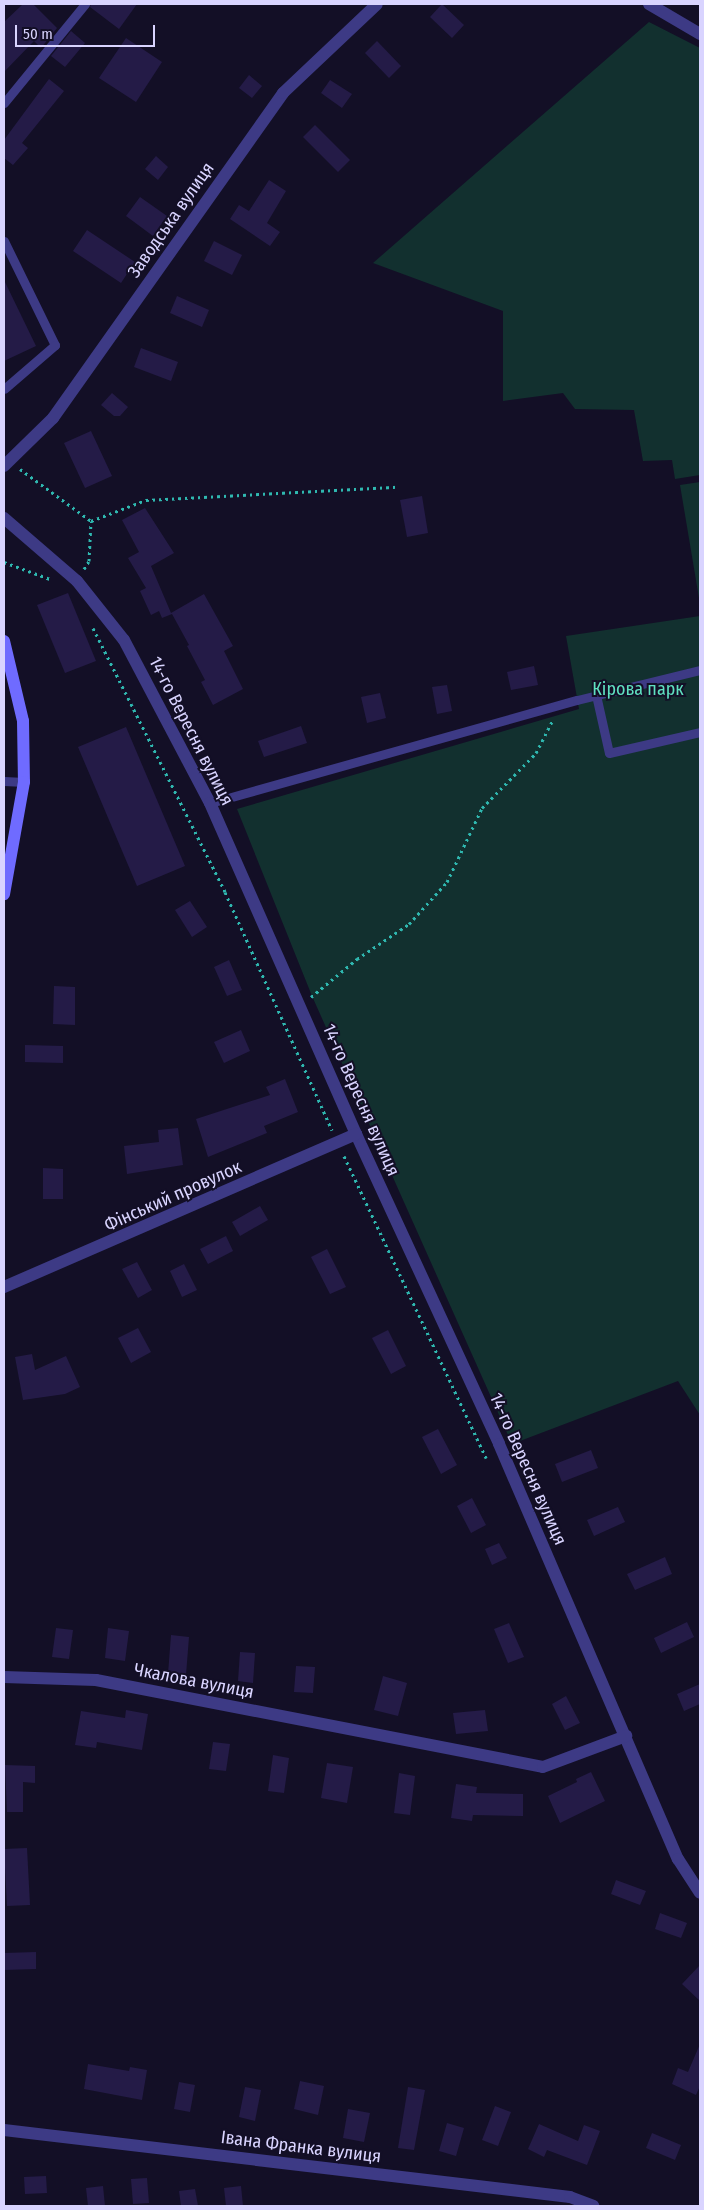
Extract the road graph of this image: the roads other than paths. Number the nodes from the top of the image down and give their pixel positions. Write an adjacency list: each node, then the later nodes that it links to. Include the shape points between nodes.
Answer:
1 (85, 4): 5 (lane)
2 (377, 4): 8 (street, Заводська вулиця, via 283,93 53,418)
3 (648, 4): 4 (street)
4 (700, 34)
5 (4, 103)
6 (4, 241): 7 (lane, via 55,345)
7 (4, 389)
8 (7, 463)
9 (4, 518): 16 (street, 14-го Вересня вулиця, via 77,581 124,640)
10 (4, 641): 15 (main road, via 23,721)
11 (700, 670): 12 (lane)
12 (596, 695): 13 (lane, via 609,753); 16 (lane)
13 (700, 732)
14 (4, 781): 15 (lane)
15 (24, 782): 17 (main road)
16 (210, 804): 18 (street, 14-го Вересня вулиця)
17 (4, 894)
18 (356, 1134): 19 (street, Фінський провулок); 21 (street, 14-го Вересня вулиця, via 499,1444)
19 (4, 1287)
20 (4, 1677): 21 (street, Чкалова вулиця, via 96,1680 543,1767)
21 (626, 1736): 22 (street, 14-го Вересня вулиця, via 678,1860)
22 (700, 1893)
23 (4, 2130): 24 (street, Івана Франка вулиця, via 570,2197)
24 (593, 2206)

